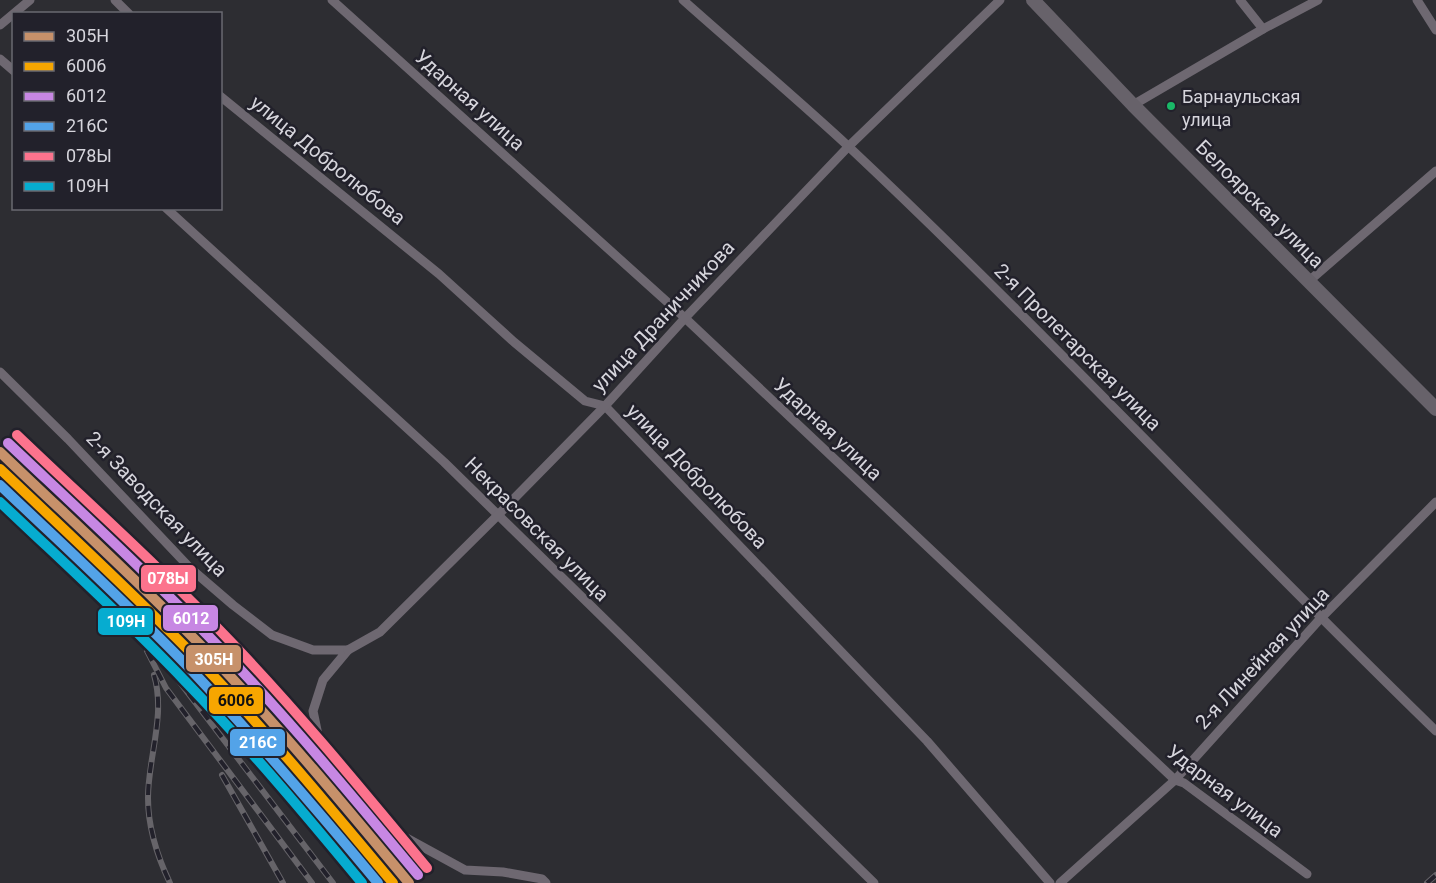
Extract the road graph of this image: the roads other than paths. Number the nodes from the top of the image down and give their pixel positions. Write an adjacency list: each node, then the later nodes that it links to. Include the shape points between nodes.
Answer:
1 (30, 0): 10 (street)
2 (115, 0): 11 (street)
3 (332, 0): 24 (street, Ударная улица)
4 (683, 0): 20 (street, 2-я Пролетарская улица)
5 (1000, 0): 20 (street, улица Драничникова)
6 (1033, 0): 19 (street, Белоярская улица)
7 (1240, 0): 14 (street)
8 (1318, 0): 14 (street)
9 (1417, 0): 15 (street)
10 (16, 12)
11 (127, 12)
12 (12, 15): 13 (street)
13 (0, 25)
14 (1263, 29): 19 (street)
15 (1436, 30)
16 (0, 59): 17 (street)
17 (12, 69)
18 (222, 98): 26 (street, улица Добролюбова, via 439,274 585,401)
19 (1133, 105): 23 (street, Белоярская улица)
20 (848, 147): 24 (street, улица Драничникова); 30 (street, 2-я Пролетарская улица, via 1115,408)
21 (1436, 171): 23 (street)
22 (168, 210): 29 (street, Некрасовская улица, via 435,454)
23 (1309, 281): 27 (street, Белоярская улица)
24 (684, 318): 26 (street, улица Драничникова); 33 (street, Ударная улица)
25 (0, 372): 31 (street, 2-я Заводская улица, via 190,568 233,605 272,635 313,650)
26 (605, 406): 29 (street, улица Драничникова); 37 (street, улица Добролюбова, via 927,741)
27 (1436, 409)
28 (1436, 502): 30 (street, 2-я Линейная улица)
29 (497, 516): 31 (street, улица Драничникова, via 380,632); 36 (street, Некрасовская улица)
30 (1320, 619): 32 (street, 2-я Пролетарская улица); 33 (street, 2-я Линейная улица)
31 (348, 650): 35 (street, via 323,680 313,711 318,735 390,829 465,870 503,872)
32 (1436, 731)
33 (1175, 780): 34 (street, Ударная улица); 38 (street, 2-я Линейная улица)
34 (1307, 874)
35 (546, 883)
36 (874, 883)
37 (1050, 883)
38 (1060, 883)

